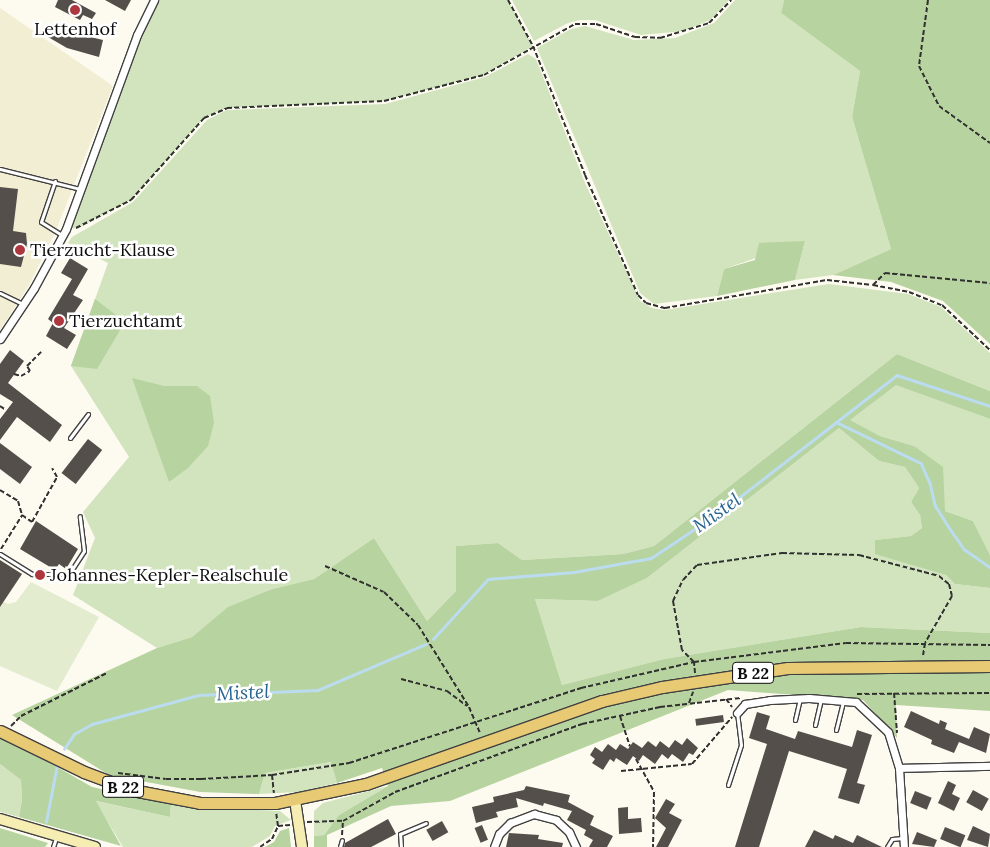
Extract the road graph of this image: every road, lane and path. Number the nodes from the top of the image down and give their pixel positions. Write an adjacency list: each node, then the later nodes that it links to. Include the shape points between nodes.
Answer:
1 (154, 0): 9 (street)
2 (508, 0): 5 (path)
3 (731, 0): 5 (path, via 709,23 687,32 645,38 586,22 568,27)
4 (928, 0): 6 (path, via 919,66 939,106)
5 (533, 46): 10 (path, via 484,75 384,101 226,108 204,118 131,200); 12 (path, via 588,183 638,295 646,303 665,308 827,280)
6 (990, 142)
7 (0, 169): 8 (lane)
8 (55, 181): 9 (lane); 10 (lane, via 41,222)
9 (80, 189): 10 (street)
10 (64, 232): 14 (street)
11 (990, 283): 12 (path, via 885,273)
12 (873, 285): 16 (path, via 909,292 942,305)
13 (0, 294): 14 (lane)
14 (24, 304): 15 (street)
15 (0, 340)
16 (990, 350)
17 (41, 352): 18 (path, via 27,366 30,371 21,376)
18 (14, 374)
19 (0, 406): 20 (path)
20 (6, 410)
21 (88, 414): 22 (lane)
22 (70, 438)
23 (52, 468): 25 (path, via 57,477 32,522)
24 (0, 490): 25 (path, via 18,502)
25 (22, 515): 27 (path)
26 (80, 516): 27 (lane, via 84,552 69,574 32,574)
27 (0, 553)
28 (325, 566): 42 (path, via 384,592 418,625)
29 (694, 662): 30 (path, via 682,650 673,601 682,580 697,565 782,553 859,555 939,576 949,584 952,596 925,643)
30 (921, 666): 31 (main road, B 22); 50 (main road, B 22, via 788,668 662,687 602,701)
31 (990, 666)
32 (106, 673): 48 (path, via 22,716)
33 (401, 679): 42 (path, via 447,691)
34 (894, 693): 35 (path); 36 (path); 49 (path)
35 (990, 693)
36 (855, 694)
37 (746, 698): 39 (path)
38 (800, 698): 40 (street); 43 (street, via 745,704); 45 (lane)
39 (726, 699): 43 (path); 44 (path, via 660,707)
40 (822, 699): 41 (street); 46 (lane)
41 (844, 701): 47 (lane); 54 (street, via 856,702 888,732)
42 (470, 707): 50 (path)
43 (737, 713): 55 (path, via 692,764); 58 (lane, via 740,745)
44 (620, 716): 51 (path); 64 (path, via 582,724 395,792)
45 (795, 720)
46 (815, 725)
47 (836, 730)
48 (2, 732): 60 (main road, B 22, via 107,782 184,801 275,803)
49 (897, 738)
50 (483, 743): 60 (main road, B 22, via 366,784)
51 (630, 746)
52 (636, 759): 55 (path)
53 (990, 766): 54 (street)
54 (899, 768): 69 (street)
55 (644, 770): 56 (path); 79 (path, via 654,792)
56 (621, 771)
57 (111, 772): 59 (path, via 166,779 272,775)
58 (728, 785)
59 (274, 790)
60 (295, 800): 74 (street)
61 (276, 812): 67 (path)
62 (0, 819): 68 (street)
63 (316, 820): 64 (path)
64 (343, 821): 70 (path)
65 (426, 823): 76 (lane, via 400,834)
66 (285, 825): 67 (path)
67 (278, 826): 73 (path, via 272,839)
68 (52, 834): 71 (lane); 72 (street)
69 (903, 838): 80 (lane, via 892,839); 81 (street)
70 (342, 840): 75 (lane)
71 (53, 847)
72 (95, 847)
73 (260, 847)
74 (302, 847)
75 (340, 847)
76 (401, 847)
77 (494, 847): 78 (street, via 498,834 510,823 534,814 556,820 569,832)
78 (576, 847)
79 (653, 847)
80 (887, 847)
81 (904, 847)

